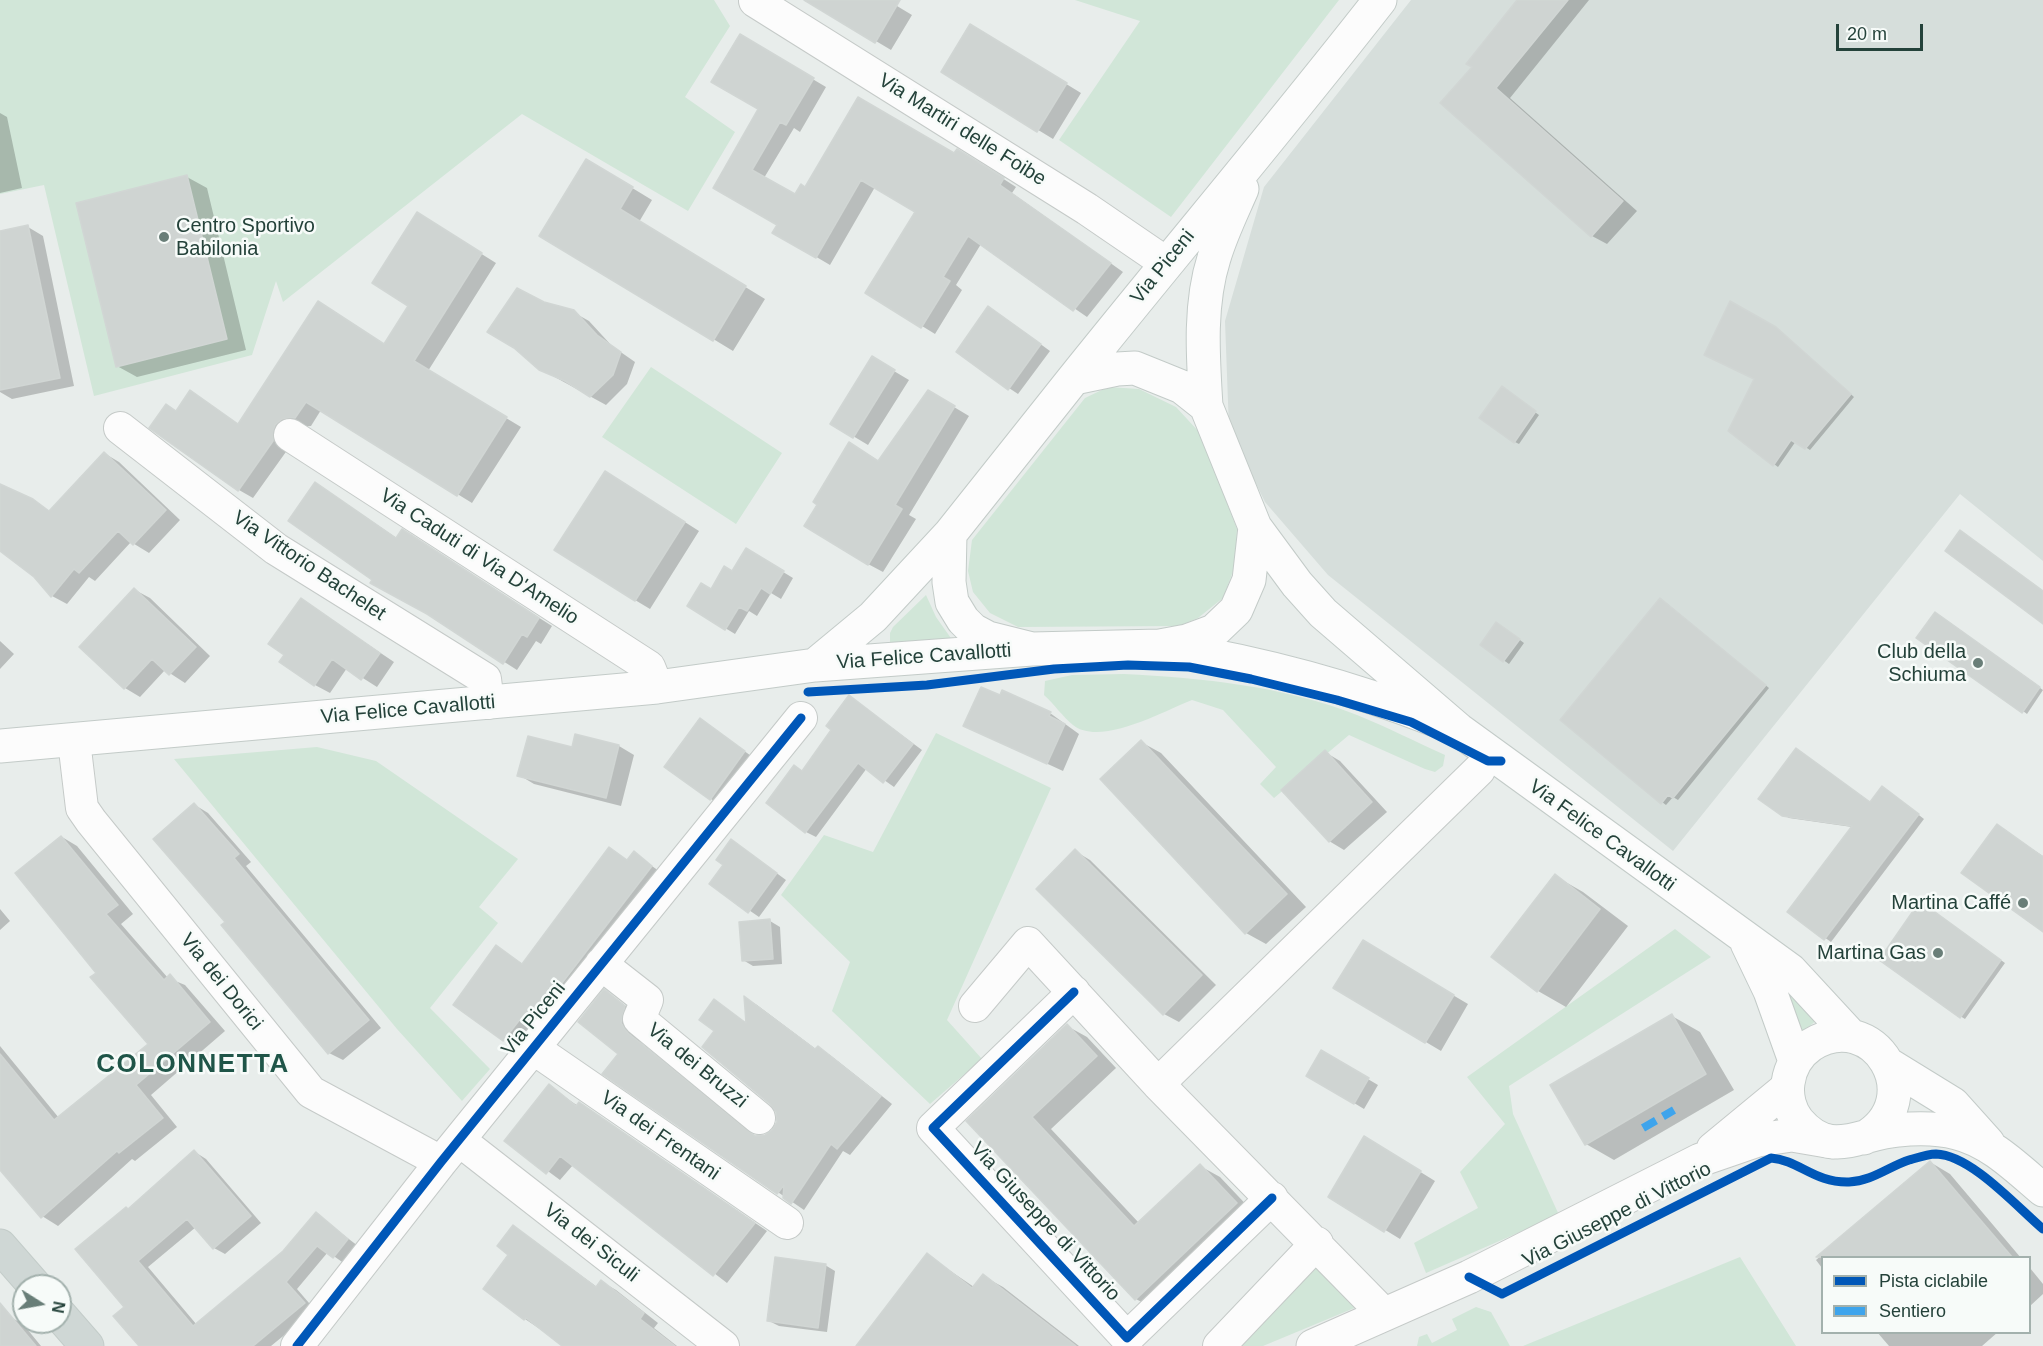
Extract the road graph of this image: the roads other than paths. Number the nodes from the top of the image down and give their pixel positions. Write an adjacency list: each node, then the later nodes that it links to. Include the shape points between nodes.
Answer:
1 (1380, 0): 3 (main road, Via Piceni)
2 (755, 1): 4 (street, Via Martiri delle Foibe)
3 (1255, 159): 4 (main road, Via Piceni); 6 (main road, Via Piceni, via 1214,258 1206,293)
4 (1166, 263): 5 (main road, Via Piceni)
5 (1074, 378): 6 (main road, via 1135,368 1182,387); 10 (main road, Via Piceni)
6 (1206, 405): 9 (main road)
7 (120, 428): 15 (street, Via Vittorio Bachelet, via 276,549 485,679)
8 (290, 435): 14 (street, Via Caduti di Via D'Amelio, via 649,667)
9 (1255, 527): 11 (main road, via 1249,580 1236,610 1214,631); 17 (main road, Via Felice Cavallotti, via 1323,613)
10 (950, 534): 12 (main road, via 952,602 963,620 988,638); 13 (main road, Via Felice Cavallotti, via 873,617)
11 (1160, 646): 12 (main road); 17 (main road, Via Felice Cavallotti, via 1312,677)
12 (1032, 649): 13 (main road, Via Felice Cavallotti)
13 (815, 665): 14 (main road, Via Felice Cavallotti)
14 (657, 687): 15 (main road, Via Felice Cavallotti)
15 (488, 703): 18 (main road, Via Felice Cavallotti)
16 (801, 718): 22 (street, Via Piceni)
17 (1459, 730): 21 (main road, Via Felice Cavallotti)
18 (74, 741): 19 (main road, Via Felice Cavallotti); 33 (street, Via dei Dorici, via 82,808 91,822 310,1092)
19 (0, 746)
20 (1479, 770): 29 (street)
21 (1746, 941): 25 (main road, Via Felice Cavallotti, via 1790,970); 28 (main road, Via Felice Cavallotti, via 1770,991)
22 (601, 964): 26 (street, Via Piceni); 30 (street, Via dei Bruzzi, via 647,1000 639,1019)
23 (1074, 992): 24 (street, via 1028,943); 29 (street); 36 (street, Via Giuseppe di Vittorio, via 933,1128 1126,1338)
24 (975, 1006)
25 (1851, 1036): 27 (main road, via 1873,1046); 28 (main road, via 1819,1040 1806,1049)
26 (533, 1048): 33 (street, Via Piceni); 37 (street, Via dei Frentani)
27 (1888, 1064): 31 (main road, via 1894,1085 1892,1106 1881,1125); 32 (main road, via 1953,1104)
28 (1791, 1074): 31 (main road, via 1789,1104 1796,1118 1813,1134); 34 (main road, Via Giuseppe di Vittorio)
29 (1158, 1084): 36 (street)
30 (759, 1118)
31 (1849, 1140): 32 (main road, via 1896,1130 1941,1129 1968,1136); 34 (main road, Via Giuseppe di Vittorio, via 1792,1135 1758,1140)
32 (1993, 1149): 35 (main road)
33 (450, 1151): 44 (street, Via Piceni); 45 (street, Via dei Siculi)
34 (1700, 1160): 41 (main road, Via Giuseppe di Vittorio, via 1469,1277)
35 (2043, 1190)
36 (1272, 1198): 38 (street)
37 (787, 1223)
38 (1317, 1243): 41 (street); 46 (street)
39 (0, 1246): 40 (main road)
40 (24, 1274)
41 (1384, 1314): 47 (main road, Via Giuseppe di Vittorio)
42 (72, 1329): 43 (main road)
43 (87, 1346)
44 (297, 1346)
45 (723, 1346)
46 (1219, 1346)
47 (1313, 1346)

